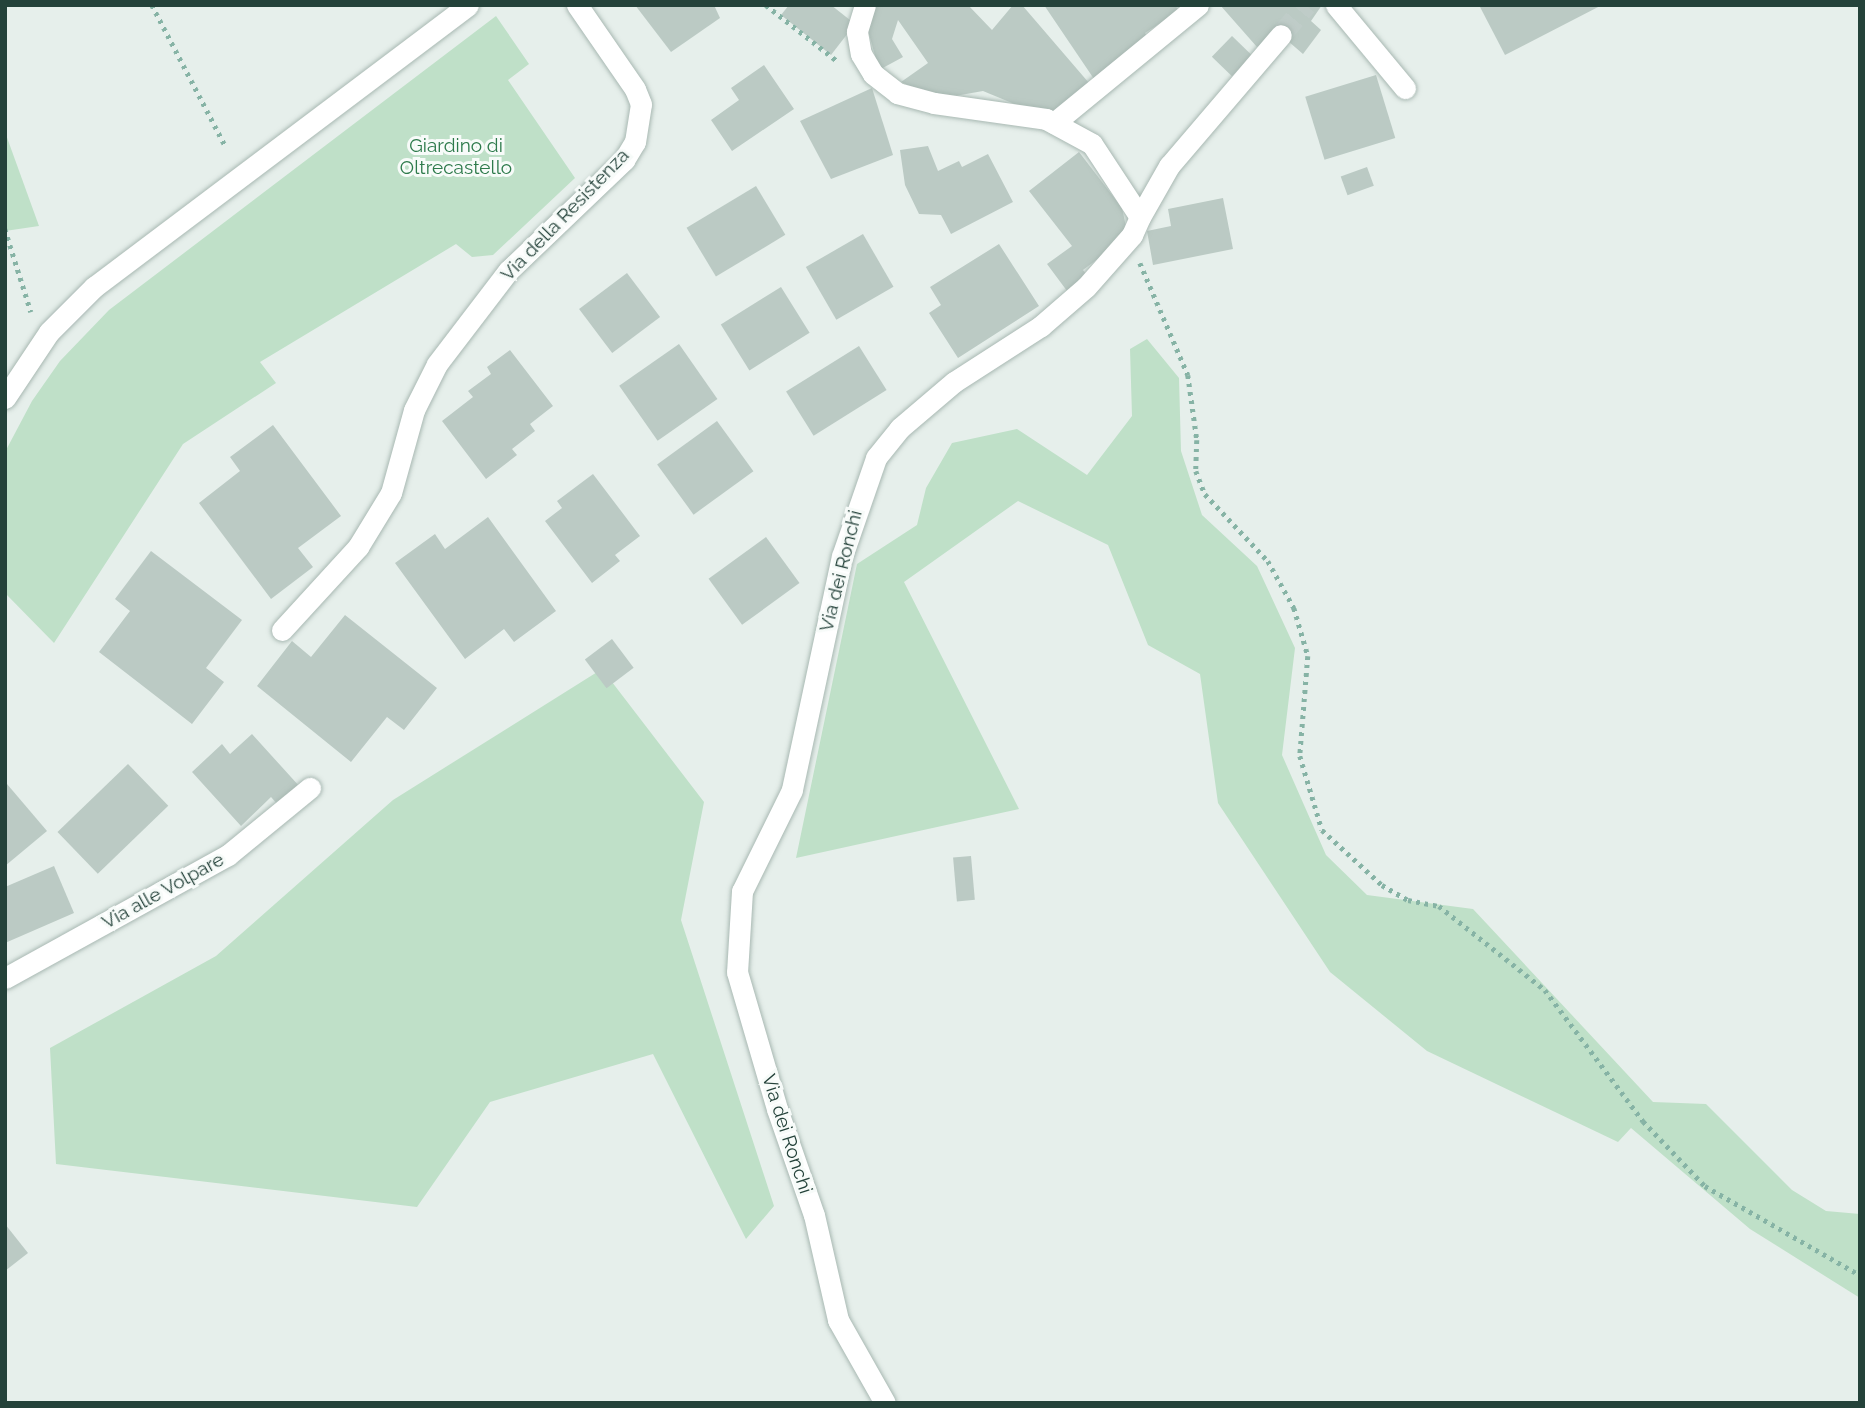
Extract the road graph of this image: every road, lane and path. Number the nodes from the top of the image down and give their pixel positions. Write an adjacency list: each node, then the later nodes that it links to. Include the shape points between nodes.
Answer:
1 (152, 5): 12 (path)
2 (468, 5): 16 (street, via 94,287 49,332)
3 (577, 5): 17 (street, Via della Resistenza, via 635,89 641,104 635,142 624,160 508,271 437,364 414,411 391,494 358,547)
4 (766, 5): 9 (path, via 826,56)
5 (865, 5): 9 (street, via 857,32 861,54)
6 (1198, 5): 11 (street)
7 (1336, 5): 10 (street)
8 (1282, 35): 13 (street, Via dei Ronchi, via 1169,166)
9 (873, 74): 11 (street, via 897,93)
10 (1405, 88)
11 (1054, 123): 13 (street, via 1092,144)
12 (225, 145)
13 (1136, 226): 20 (path, via 1147,288 1188,375 1197,440 1196,471 1205,494 1268,561 1294,608 1308,656 1300,756 1322,830 1382,885 1408,900 1447,911 1545,990 1643,1121 1704,1186); 21 (street, Via dei Ronchi, via 1086,287 1041,326 954,382 900,428 876,458 842,556 792,790 742,891 737,972 814,1215 838,1320)
14 (5, 229): 15 (path, via 24,301)
15 (37, 322)
16 (5, 398)
17 (282, 630)
18 (310, 788): 19 (street, Via alle Volpare, via 228,855)
19 (5, 978)
20 (1860, 1275)
21 (885, 1403)

